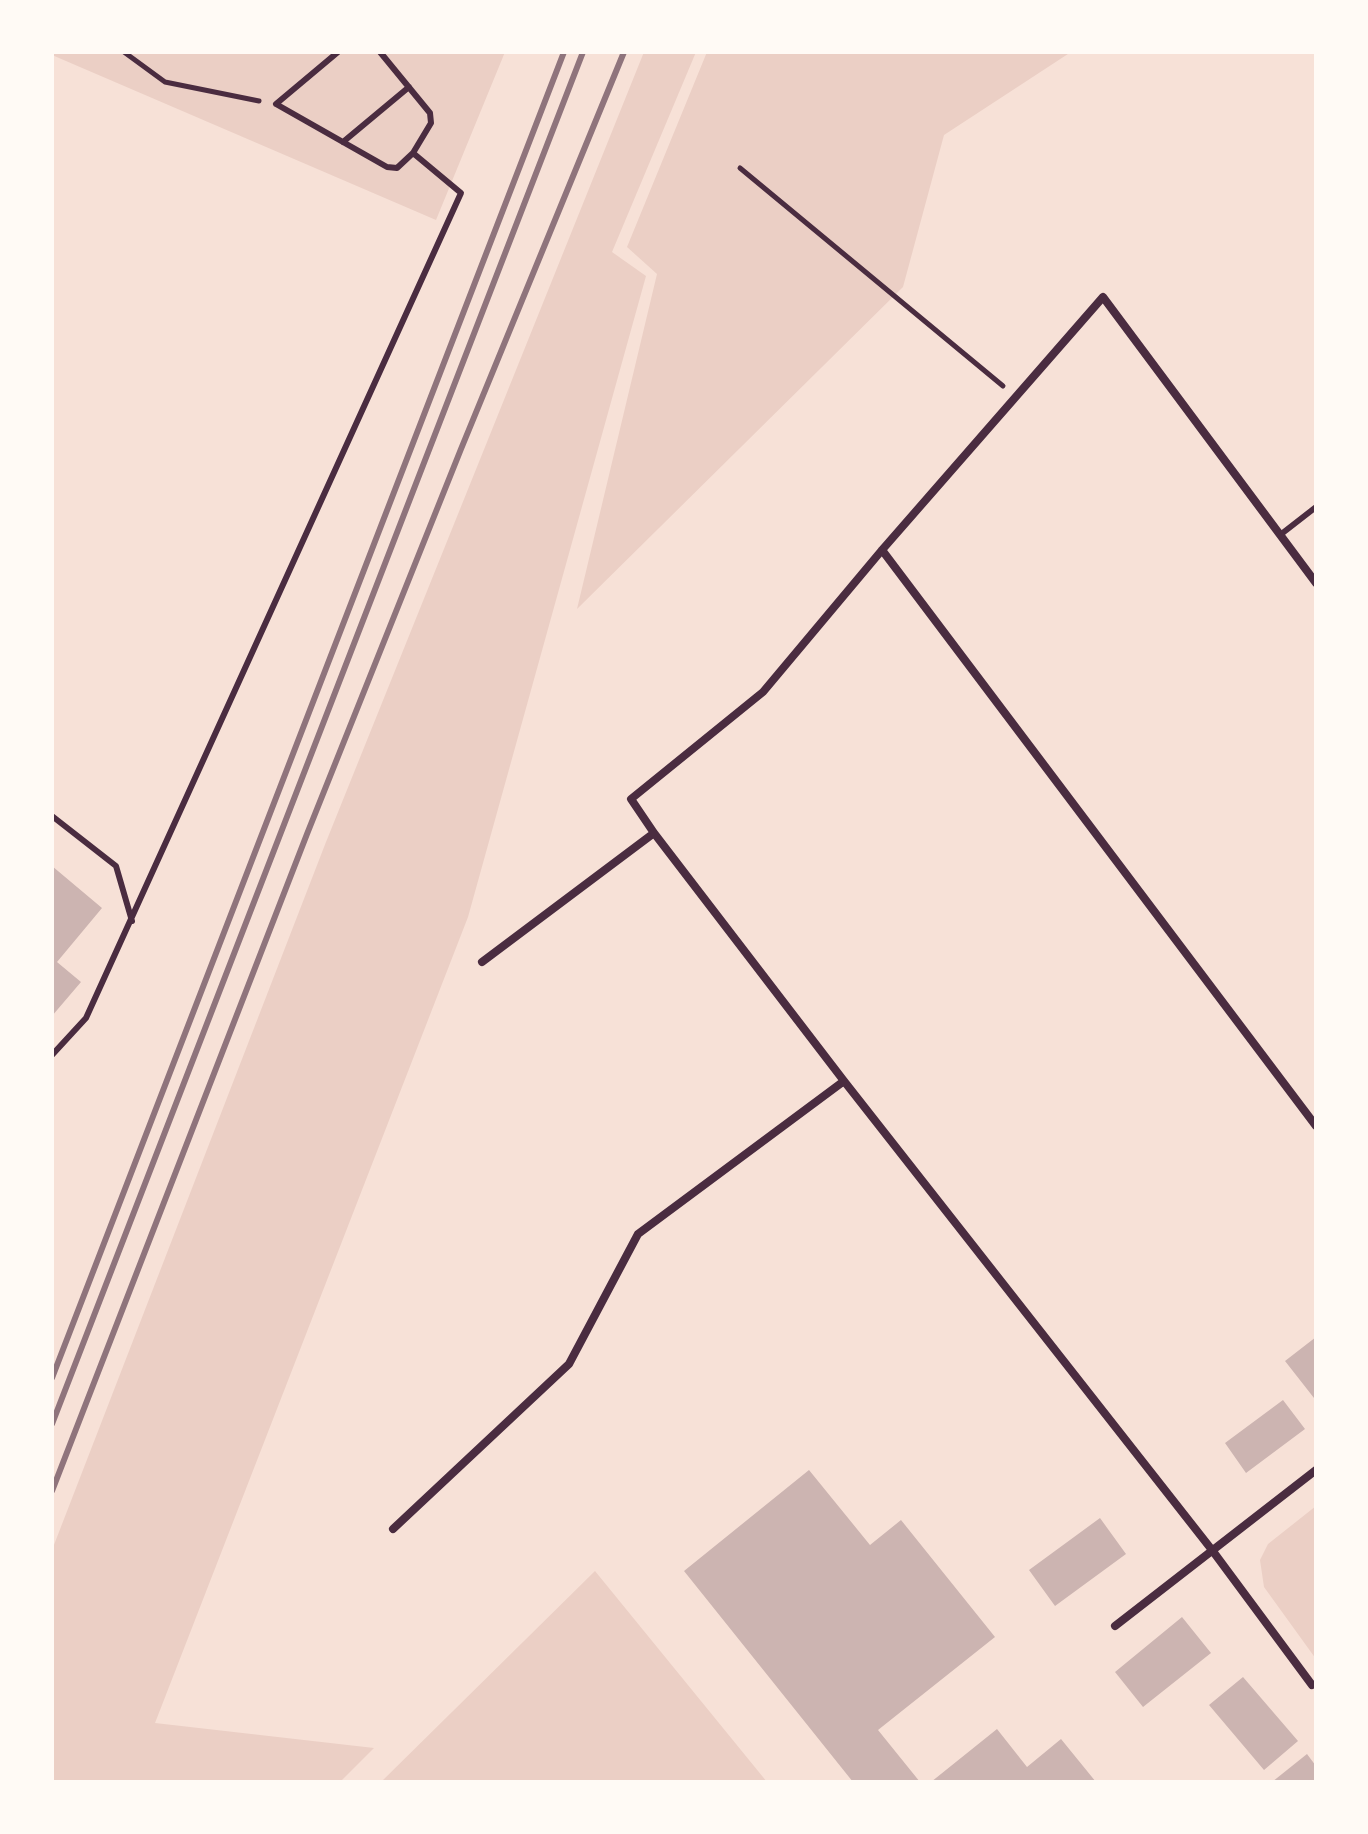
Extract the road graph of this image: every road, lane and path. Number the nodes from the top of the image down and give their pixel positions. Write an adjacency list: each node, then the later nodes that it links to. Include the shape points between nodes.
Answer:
1 (124, 52): 5 (path, via 165,82)
2 (338, 52): 5 (lane)
3 (380, 52): 4 (lane)
4 (409, 87): 6 (lane); 7 (lane, via 430,113 431,123)
5 (276, 104): 6 (lane)
6 (343, 142): 7 (lane, via 387,167 397,168)
7 (413, 153): 16 (lane, via 461,193)
8 (740, 168): 9 (path)
9 (1016, 397): 11 (street, via 1103,297); 12 (street)
10 (1316, 507): 11 (lane)
11 (1280, 535): 13 (street)
12 (882, 550): 15 (street, via 763,692 631,799); 20 (street)
13 (1316, 583)
14 (52, 816): 16 (lane, via 116,866)
15 (654, 833): 17 (street); 19 (street)
16 (132, 921): 18 (lane, via 86,1018)
17 (482, 962)
18 (52, 1055)
19 (844, 1081): 22 (street, via 638,1234 569,1364); 23 (street)
20 (1316, 1126)
21 (1316, 1470): 23 (street)
22 (393, 1529)
23 (1212, 1550): 24 (street); 25 (street)
24 (1115, 1626)
25 (1312, 1685)

